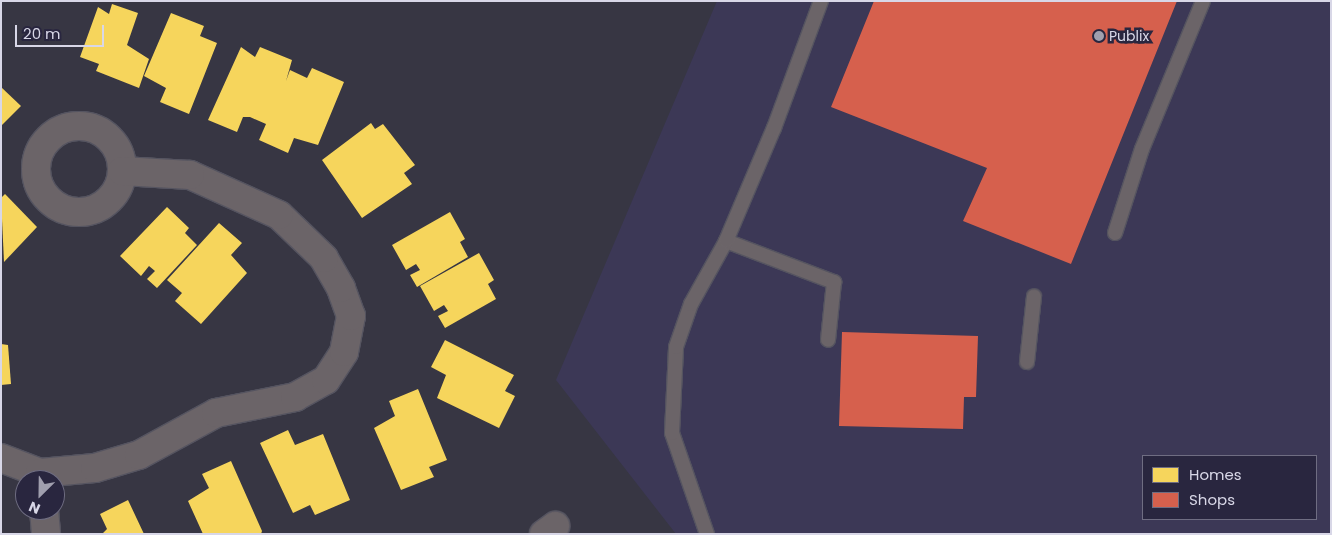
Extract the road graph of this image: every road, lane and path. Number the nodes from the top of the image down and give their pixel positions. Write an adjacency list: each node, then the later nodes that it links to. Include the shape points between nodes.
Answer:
1 (821, 1): 5 (lane)
2 (1204, 1): 4 (lane, via 1142,149)
3 (122, 170): 11 (street, via 190,175 279,215 324,258 342,288 351,316 344,352 326,380 294,397 216,413 139,455)
4 (1115, 233)
5 (726, 241): 7 (lane, via 834,282); 14 (lane, via 691,304 676,347 673,389 672,433)
6 (1034, 296): 8 (lane)
7 (828, 340)
8 (1027, 362)
9 (1, 458): 10 (street)
10 (26, 470)
11 (65, 473)
12 (45, 520): 13 (street)
13 (46, 534)
14 (707, 534)

